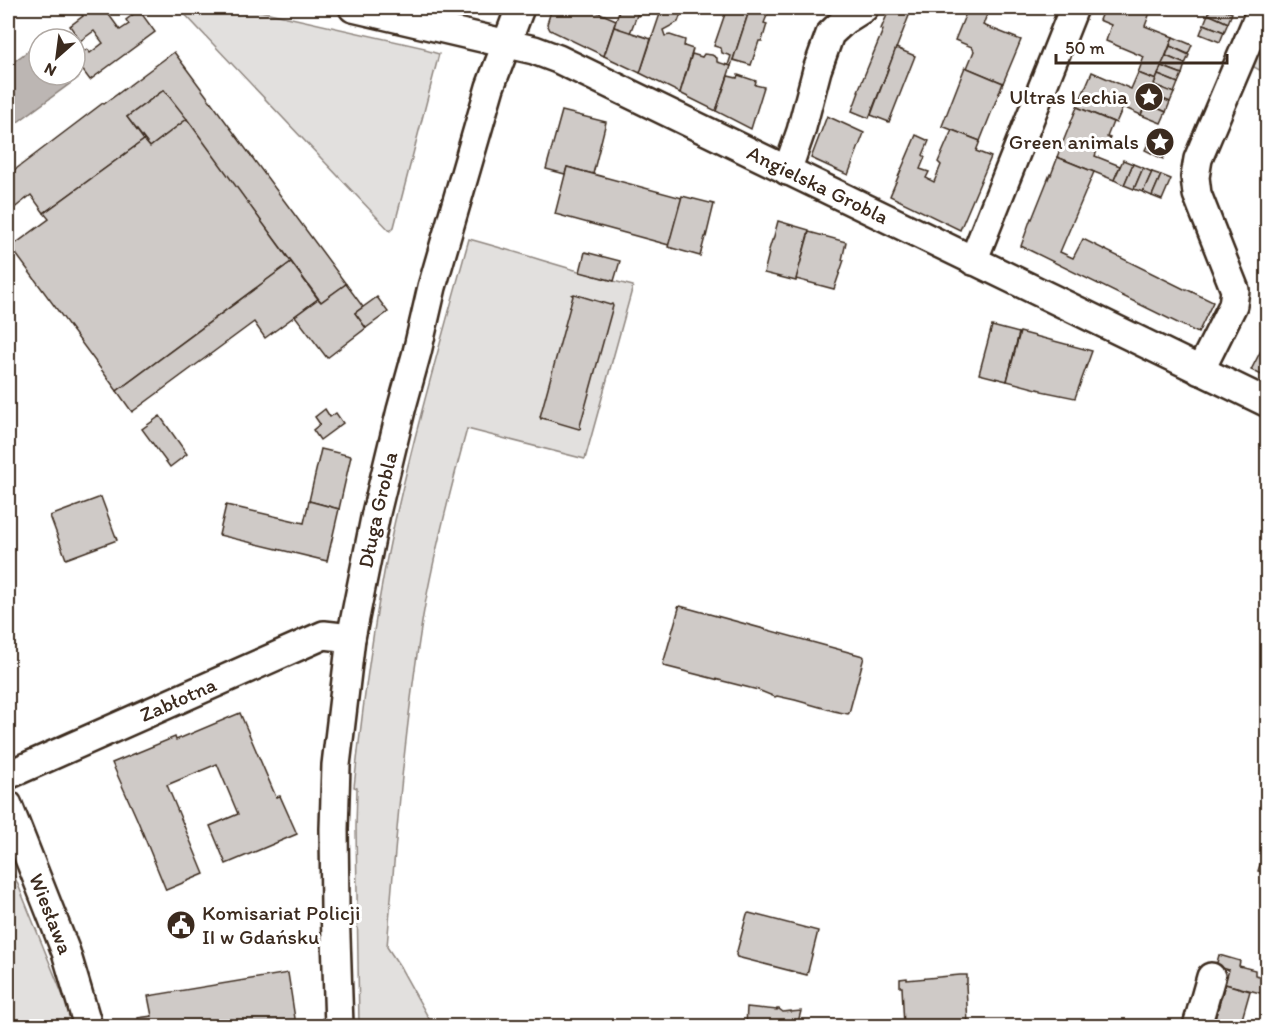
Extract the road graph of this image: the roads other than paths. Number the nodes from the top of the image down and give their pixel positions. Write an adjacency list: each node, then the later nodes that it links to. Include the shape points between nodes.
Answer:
1 (353, 8): 6 (street, Angielska Grobla)
2 (520, 8): 6 (street, Długa Grobla)
3 (864, 8): 7 (street, via 830,34)
4 (1074, 8): 8 (street)
5 (1262, 8): 9 (street, via 1198,159 1197,194 1235,290 1233,305)
6 (507, 43): 7 (street, Angielska Grobla, via 558,59); 11 (street, Długa Grobla, via 490,87 432,287 376,513)
7 (787, 171): 8 (street, Angielska Grobla)
8 (973, 261): 9 (street, Angielska Grobla)
9 (1200, 371): 10 (street, Angielska Grobla)
10 (1268, 403)
11 (351, 638): 12 (street, Zabłotna, via 324,635); 16 (street, Długa Grobla, via 336,765 334,829)
12 (8, 775)
13 (8, 805): 15 (street, Wiesława, via 66,952)
14 (1211, 977): 17 (street)
15 (88, 1026)
16 (339, 1026)
17 (1197, 1026)

